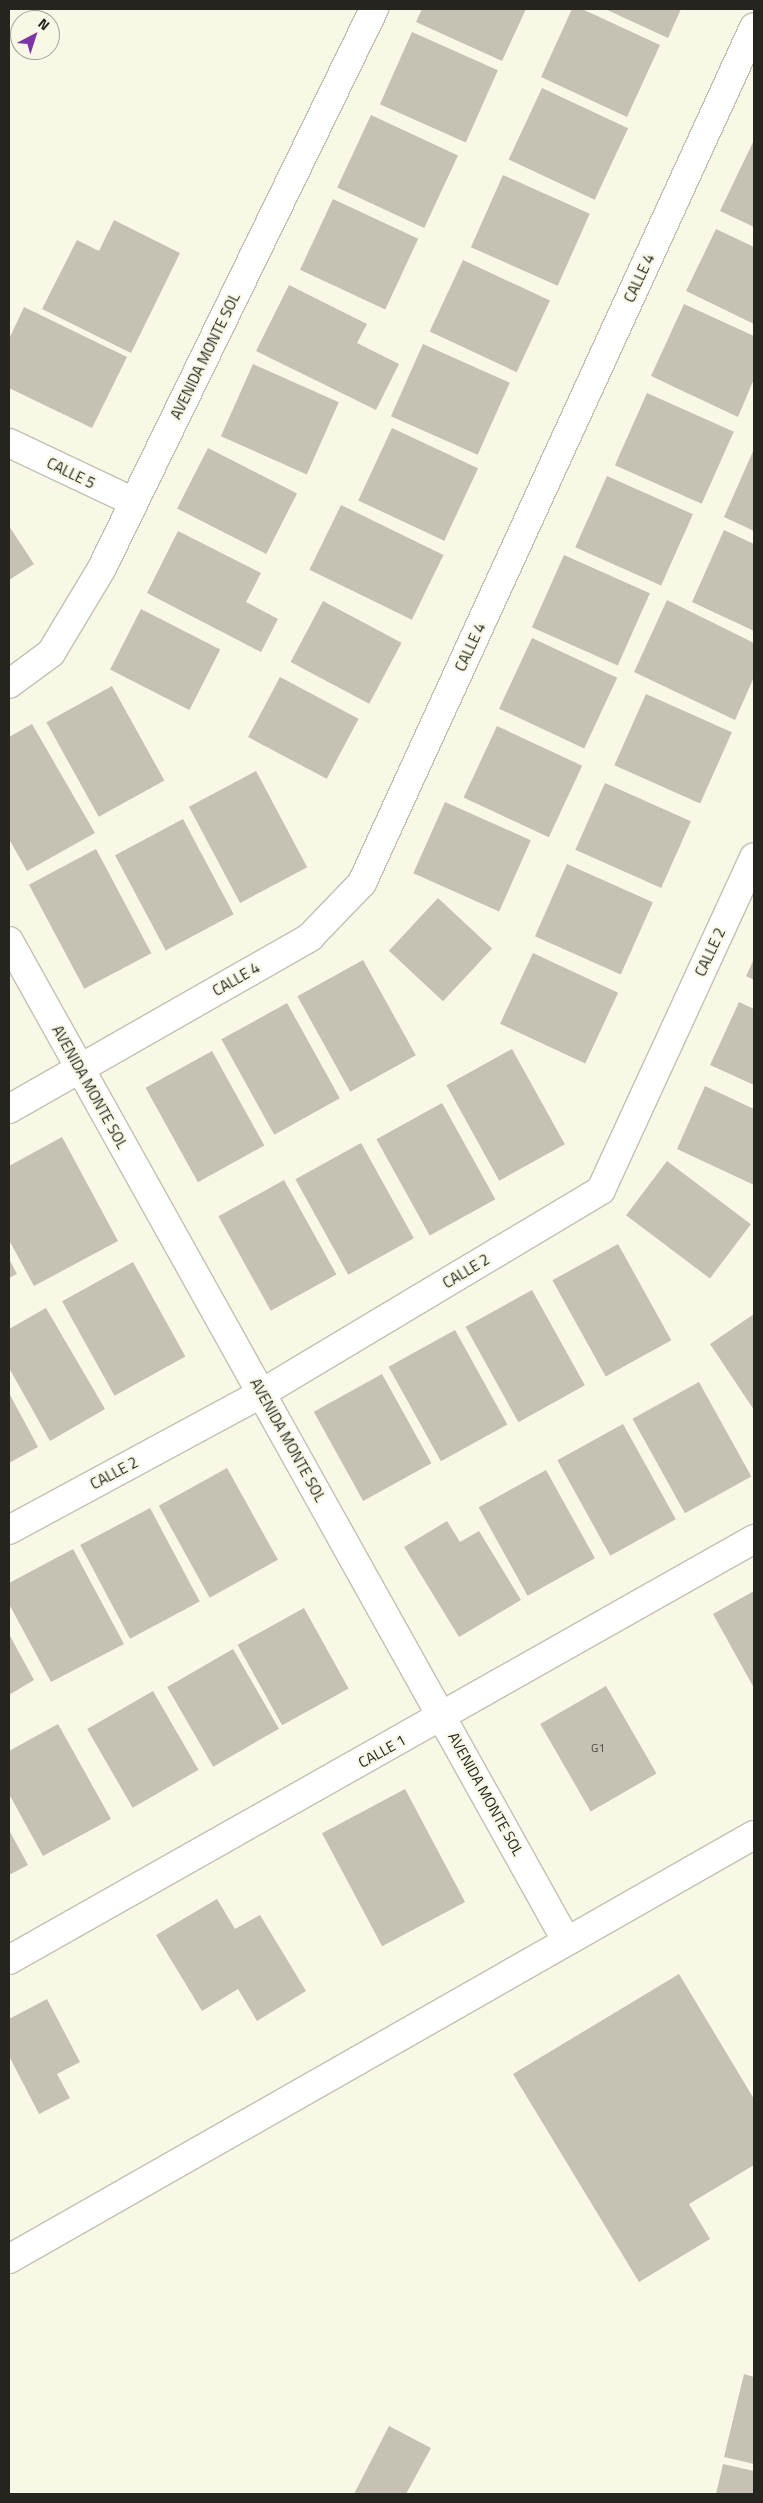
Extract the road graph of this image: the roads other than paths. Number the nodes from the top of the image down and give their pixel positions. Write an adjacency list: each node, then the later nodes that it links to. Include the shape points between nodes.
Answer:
1 (374, 9): 4 (street, AVENIDA MONTE SOL)
2 (754, 26): 8 (street, CALLE 4, via 362,883 310,937)
3 (9, 443): 4 (street, CALLE 5)
4 (134, 502): 5 (street, AVENIDA MONTE SOL, via 102,568 52,653)
5 (9, 684)
6 (754, 857): 10 (street, CALLE 2, via 601,1190)
7 (9, 942): 8 (street, AVENIDA MONTE SOL)
8 (80, 1069): 9 (street, CALLE 4); 10 (street, AVENIDA MONTE SOL)
9 (9, 1109)
10 (262, 1393): 11 (street, CALLE 2); 13 (street, AVENIDA MONTE SOL)
11 (9, 1530)
12 (754, 1539): 13 (street, CALLE 1)
13 (443, 1716): 15 (street, AVENIDA MONTE SOL); 16 (street, CALLE 1)
14 (754, 1835): 15 (street)
15 (566, 1940): 17 (street)
16 (9, 1960)
17 (9, 2259)

